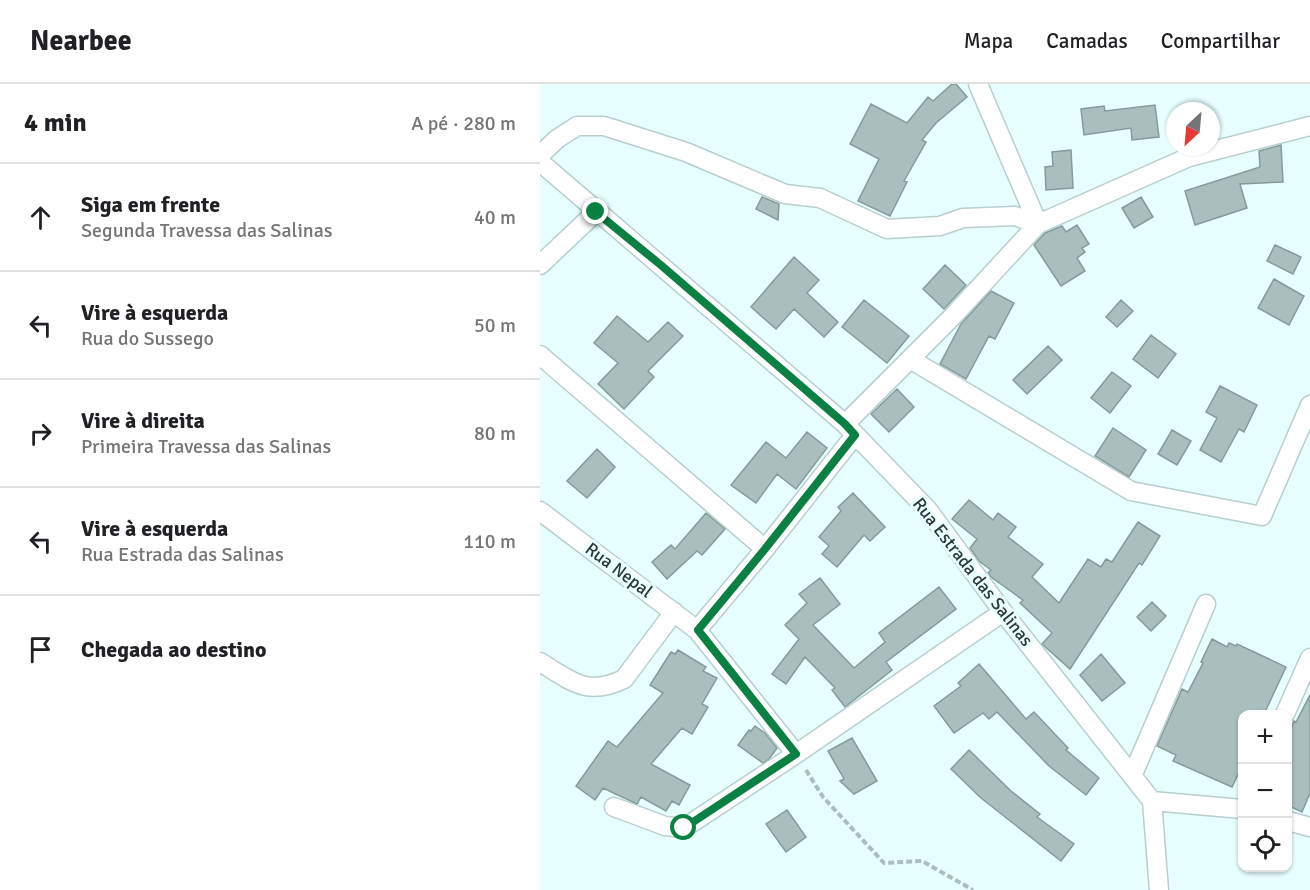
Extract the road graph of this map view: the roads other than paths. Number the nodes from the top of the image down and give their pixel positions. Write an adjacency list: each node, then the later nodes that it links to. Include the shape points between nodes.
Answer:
1 (978, 84): 6 (street)
2 (1310, 126): 6 (street, via 1189,157)
3 (540, 154): 6 (street, via 578,126 604,126 686,152 785,194 820,198 887,230 940,226 963,218 1015,216)
4 (540, 162): 5 (street, Rua Estrada das Salinas)
5 (596, 212): 7 (street); 11 (street, Rua Estrada das Salinas)
6 (1038, 224): 9 (street)
7 (540, 265)
8 (540, 355): 13 (street)
9 (910, 359): 10 (street, via 1131,491 1262,516); 11 (street)
10 (1310, 405)
11 (850, 429): 13 (street); 16 (street, Rua Estrada das Salinas, via 928,510)
12 (540, 511): 15 (street, Rua Nepal)
13 (765, 549): 17 (street)
14 (1206, 604): 22 (street)
15 (674, 612): 17 (street, Rua Nepal); 19 (street, via 624,680 615,684 579,686)
16 (1003, 612): 21 (street); 22 (street, Rua Estrada das Salinas)
17 (698, 630): 21 (street, Rua Nepal)
18 (1310, 658): 20 (street)
19 (540, 662)
20 (1287, 710)
21 (796, 754): 24 (street, via 684,828 665,826)
22 (1133, 774): 23 (street, Rua Estrada das Salinas)
23 (1152, 801): 25 (street); 28 (street)
24 (614, 807)
25 (1238, 808)
26 (1292, 822): 27 (street)
27 (1310, 827)
28 (1159, 890)

